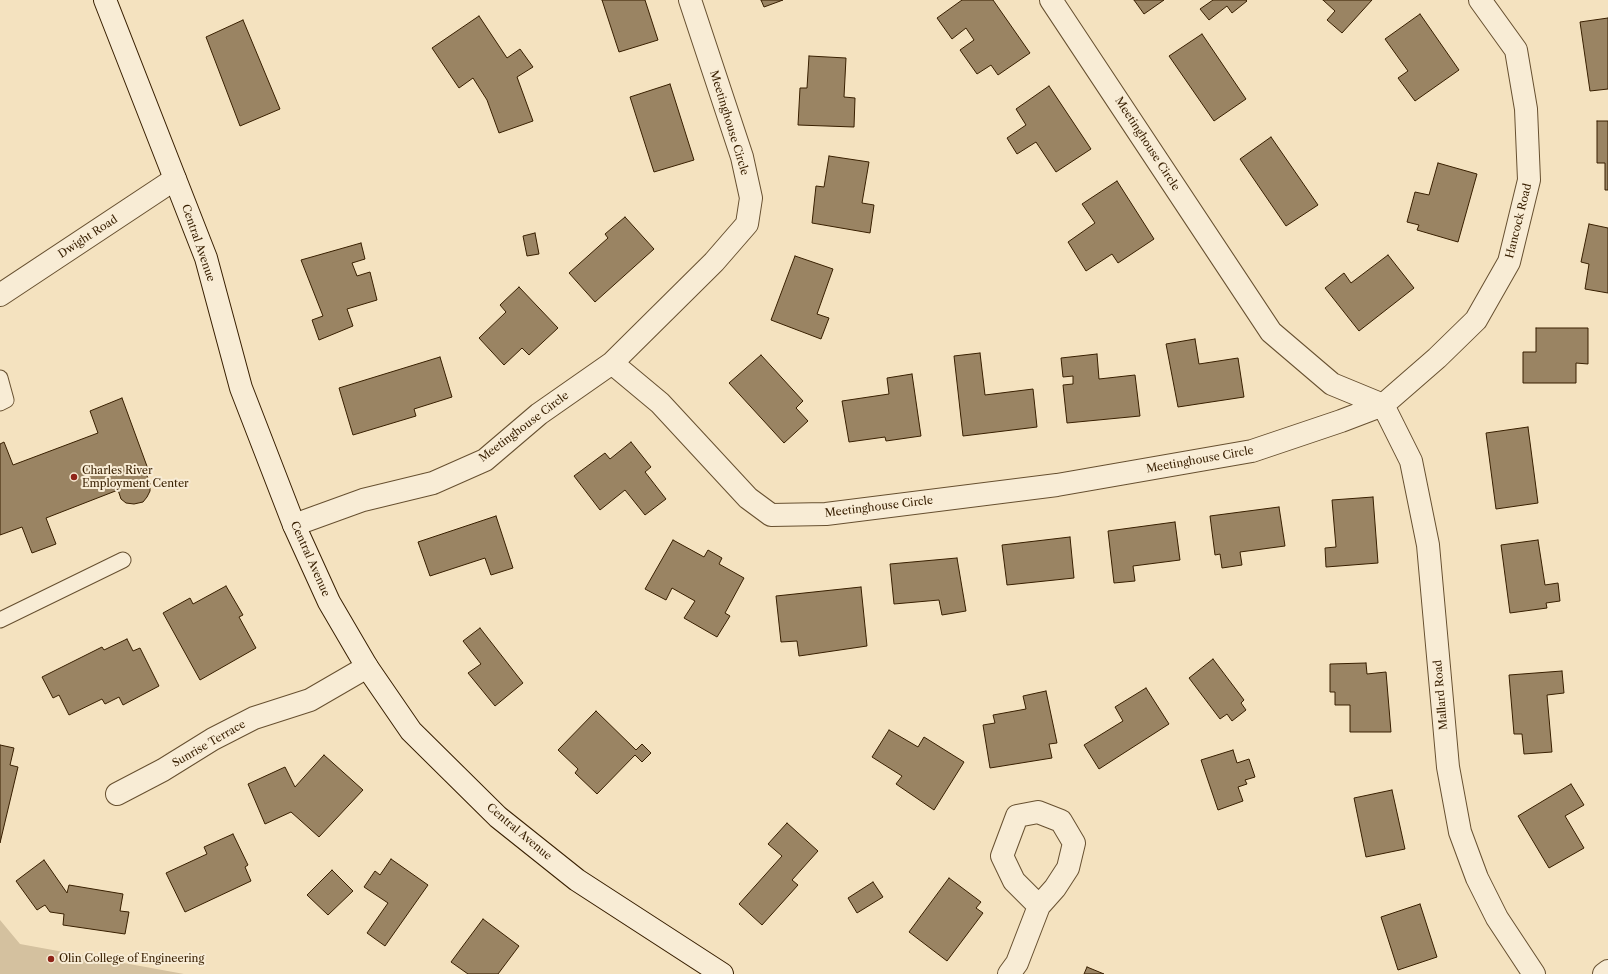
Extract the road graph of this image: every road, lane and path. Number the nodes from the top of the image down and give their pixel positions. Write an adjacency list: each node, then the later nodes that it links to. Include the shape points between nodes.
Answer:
1 (106, 0): 5 (street, Central Avenue)
2 (690, 0): 7 (street, Meetinghouse Circle, via 742,157 751,198 747,224 714,262)
3 (1051, 0): 10 (street, Meetinghouse Circle, via 1271,332 1332,384)
4 (1480, 0): 10 (street, Hancock Road, via 1516,50 1526,109 1529,180 1509,262 1476,320 1437,358)
5 (175, 179): 6 (street, Dwight Road); 11 (street, Central Avenue, via 206,258 241,388)
6 (0, 295)
7 (612, 362): 10 (street, Meetinghouse Circle, via 660,403 748,498 771,515 826,514 1057,485 1252,451); 11 (street, Meetinghouse Circle, via 539,414 485,460 433,483 363,500)
8 (0, 378): 9 (lane, via 6,400)
9 (0, 403)
10 (1383, 404): 20 (street, Mallard Road, via 1411,461 1428,545 1448,768 1460,832 1477,878 1498,918)
11 (294, 525): 14 (street, Central Avenue, via 329,602)
12 (123, 560): 13 (lane)
13 (0, 620)
14 (367, 667): 15 (street, Sunrise Terrace, via 310,700 254,718); 18 (street, Central Avenue, via 411,731 498,818 577,880)
15 (117, 794)
16 (1039, 906): 19 (street, via 1017,963)
17 (1608, 971): 21 (street)
18 (722, 974)
19 (1009, 974)
20 (1534, 974)
21 (1604, 974)

